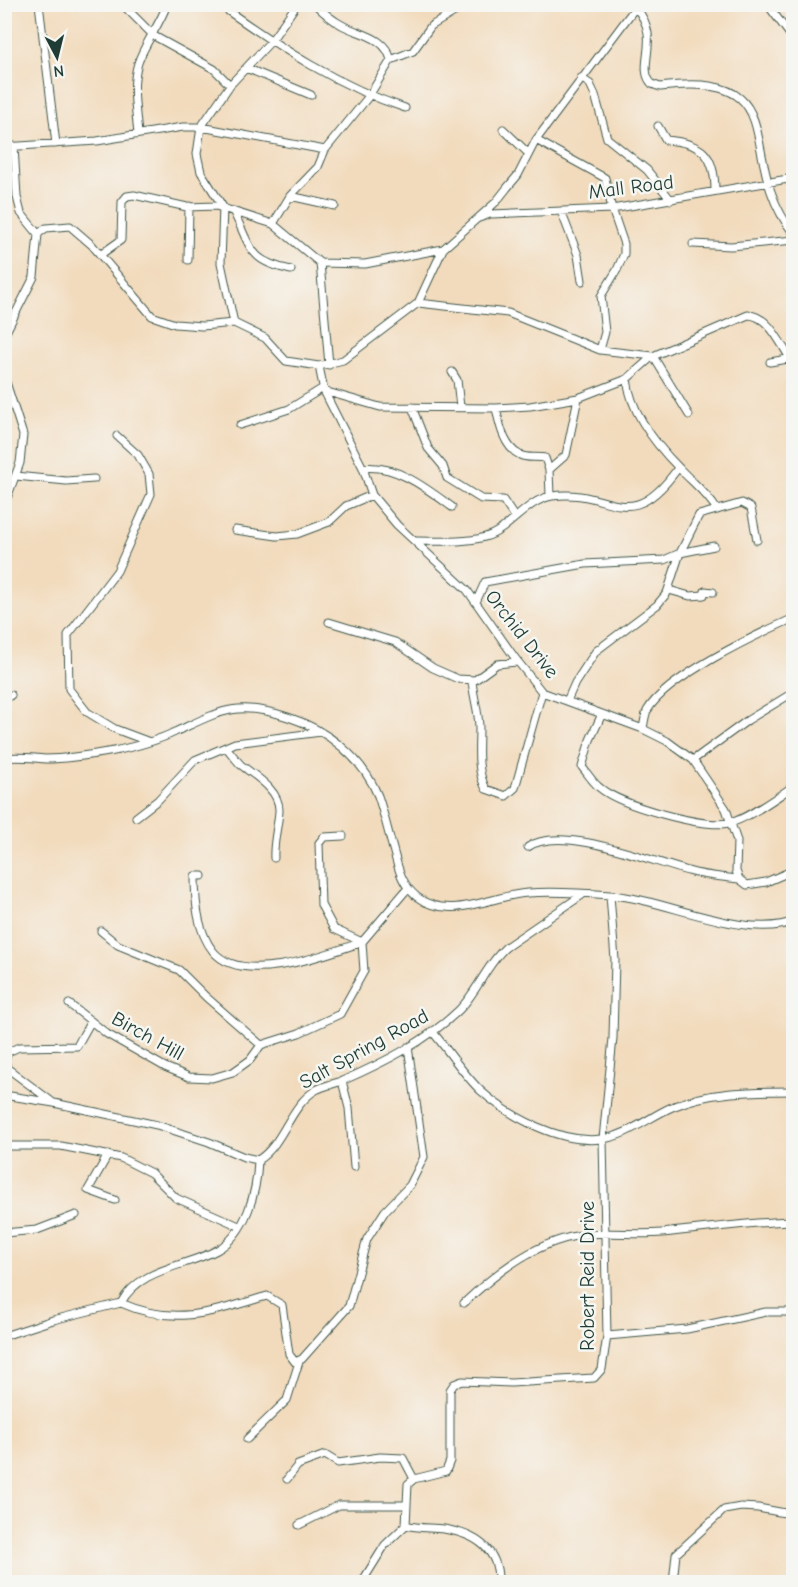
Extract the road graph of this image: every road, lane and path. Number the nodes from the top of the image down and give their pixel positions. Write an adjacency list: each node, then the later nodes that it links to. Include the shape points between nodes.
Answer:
1 (11, 4): 11 (street)
2 (39, 4): 30 (street)
3 (122, 4): 12 (street)
4 (167, 4): 12 (street)
5 (212, 4): 14 (street)
6 (297, 4): 14 (street)
7 (315, 4): 15 (street, via 342,25 373,37 389,51)
8 (468, 4): 15 (street, via 431,26 413,51)
9 (767, 4): 13 (street)
10 (637, 6): 17 (street); 21 (street, via 648,26 646,72 652,84 721,85 752,99)
11 (4, 9)
12 (154, 36): 18 (street, via 214,69); 28 (street, via 138,62 135,79)
13 (794, 40)
14 (271, 41): 16 (street); 20 (street)
15 (391, 60): 20 (street)
16 (246, 68): 18 (street); 19 (street)
17 (581, 78): 29 (street); 38 (street, via 590,84 595,95 607,138 647,170)
18 (230, 85): 25 (street)
19 (312, 95)
20 (369, 96): 22 (street); 32 (street)
21 (757, 106)
22 (405, 108)
23 (658, 126): 36 (street, via 666,140 680,141 705,153 713,163)
24 (766, 126): 35 (street)
25 (201, 127): 28 (street); 32 (street); 41 (street, via 197,154 201,172)
26 (503, 129): 33 (street)
27 (4, 130): 31 (street)
28 (138, 134): 30 (street)
29 (536, 140): 33 (street); 42 (street, via 605,178)
30 (56, 144): 31 (street)
31 (9, 146): 47 (street, via 21,213)
32 (325, 150): 37 (street, via 318,167)
33 (528, 153): 45 (street, via 518,175 496,202)
34 (794, 178): 35 (street, Mall Road)
35 (768, 182): 36 (street, Mall Road); 48 (street, via 777,207)
36 (715, 191): 38 (street, Mall Road)
37 (290, 196): 40 (street); 46 (street)
38 (671, 200): 42 (street, Mall Road)
39 (189, 206): 41 (street); 52 (street, via 148,196 127,196 122,202 121,240); 53 (street)
40 (335, 206)
41 (223, 207): 43 (street); 58 (street, via 221,263)
42 (612, 209): 44 (street, Mall Road); 60 (street, via 624,254 601,296 605,332)
43 (234, 211): 46 (street); 55 (street, via 257,258)
44 (561, 211): 45 (street, Mall Road, via 490,214); 56 (street, via 578,255)
45 (471, 221): 51 (street)
46 (273, 224): 54 (street)
47 (38, 234): 52 (street, via 46,228 70,226); 59 (street, via 34,277)
48 (794, 234)
49 (794, 240): 50 (street, via 731,246)
50 (693, 244)
51 (443, 249): 54 (street, via 365,264); 57 (street)
52 (100, 255): 58 (street, via 152,316 175,324)
53 (188, 260)
54 (320, 262): 64 (street)
55 (291, 270)
56 (582, 281)
57 (418, 303): 60 (street, via 508,313); 64 (street, via 343,360)
58 (234, 323): 65 (street, via 265,338 286,361)
59 (4, 336)
60 (600, 350): 61 (street)
61 (653, 356): 62 (street, via 756,315); 68 (street); 74 (street)
62 (792, 360): 63 (street)
63 (770, 362)
64 (329, 364): 65 (street)
65 (319, 366): 69 (street, Orchid Drive)
66 (452, 372): 72 (street, via 457,380)
67 (4, 376): 80 (street, via 23,435)
68 (627, 380): 70 (street); 78 (street, via 629,399 645,427)
69 (324, 390): 71 (street, via 380,407); 75 (street, via 289,409); 77 (street, Orchid Drive)
70 (578, 398): 73 (street); 79 (street, via 566,455)
71 (412, 407): 72 (street); 87 (street, via 428,448 443,466 447,478 481,499 503,500)
72 (460, 407): 73 (street)
73 (496, 408): 79 (street, via 499,426 511,448 520,455 545,458)
74 (689, 415)
75 (240, 425)
76 (117, 436): 106 (street, via 138,455 149,474 151,494 117,571 68,635 69,689 87,712 115,729)
77 (363, 468): 82 (street, Orchid Drive); 85 (street, via 379,466 411,478)
78 (678, 468): 83 (street, via 663,489 633,507 608,505 582,496); 86 (street, via 699,485)
79 (549, 470): 83 (street)
80 (16, 476): 81 (street, via 66,481); 84 (street)
81 (94, 479)
82 (372, 495): 88 (street, via 346,506 329,522 297,534 277,536); 90 (street, Orchid Drive)
83 (550, 496): 87 (street)
84 (4, 506)
85 (452, 507)
86 (717, 510): 89 (street, via 742,503 751,508); 92 (street, via 699,515)
87 (515, 518): 90 (street, via 486,537)
88 (235, 530)
89 (757, 540)
90 (416, 542): 95 (street, Orchid Drive)
91 (714, 546): 92 (street)
92 (680, 553): 93 (street); 95 (street, via 664,560 585,564 485,582)
93 (669, 590): 94 (street, via 690,596); 102 (street, via 657,605 596,651)
94 (713, 592)
95 (476, 602): 98 (street, Orchid Drive)
96 (794, 618): 104 (street, via 736,645 680,680 647,710)
97 (329, 622): 99 (street, via 395,642 433,668)
98 (518, 662): 99 (street, via 497,664); 100 (street, Orchid Drive)
99 (472, 680): 100 (street, via 481,780 486,789 506,796 515,788)
100 (542, 692): 102 (street, Orchid Drive)
101 (794, 692): 109 (street)
102 (567, 701): 103 (street, Orchid Drive)
103 (602, 714): 104 (street, Orchid Drive); 112 (street, via 582,767 600,788 650,811 712,824)
104 (643, 729): 109 (street, Orchid Drive)
105 (321, 732): 106 (street, via 291,717 247,708 210,714); 107 (street); 119 (street, via 362,766 378,796 400,877)
106 (147, 741): 108 (street, via 82,756)
107 (226, 747): 111 (street, via 195,760); 115 (street, via 240,764 259,777 279,808)
108 (4, 758)
109 (693, 760): 112 (street, Orchid Drive)
110 (794, 786): 112 (street)
111 (136, 818)
112 (732, 823): 118 (street, Orchid Drive)
113 (343, 836): 124 (street, via 324,837 319,843 321,905 334,929)
114 (528, 848): 118 (street, via 536,842 575,839 692,872)
115 (274, 858)
116 (794, 870): 118 (street, via 766,882 747,885)
117 (202, 876): 124 (street, via 195,876 195,900 202,929 213,952 229,961 277,968)
118 (739, 879)
119 (408, 888): 120 (street, via 431,904 454,907 529,892); 124 (street)
120 (582, 895): 121 (street); 127 (street, Salt Spring Road, via 497,955 460,1008)
121 (610, 895): 122 (street, via 747,925 777,926); 135 (street, Robert Reid Drive, via 615,960 613,1038)
122 (794, 921)
123 (101, 931): 128 (street, via 118,945 179,970)
124 (362, 942): 128 (street, Birch Hill, via 363,971 340,1014)
125 (69, 1004): 126 (street)
126 (91, 1021): 128 (street, Birch Hill, via 126,1046 189,1077 212,1078 233,1072 250,1060); 130 (street, Birch Hill, via 77,1046 19,1047 8,1052)
127 (432, 1030): 129 (street, Salt Spring Road); 135 (street, via 479,1089 498,1105 551,1131 583,1140)
128 (261, 1045)
129 (408, 1047): 131 (street, Salt Spring Road); 151 (street, via 424,1157 410,1185 385,1211 367,1239 349,1306)
130 (5, 1059): 134 (street, Birch Hill, via 7,1068)
131 (342, 1081): 138 (street, Salt Spring Road, via 316,1090 303,1101 269,1153); 139 (street, via 349,1108)
132 (794, 1091): 135 (street, via 697,1098)
133 (4, 1095): 134 (street)
134 (54, 1103): 138 (street, via 157,1125)
135 (603, 1139): 145 (street, Robert Reid Drive)
136 (4, 1146): 137 (street, via 61,1146)
137 (108, 1155): 140 (street, via 88,1191); 143 (street, via 151,1173 176,1198)
138 (258, 1160): 143 (street, via 252,1203)
139 (354, 1167)
140 (115, 1200)
141 (76, 1215): 144 (street, via 37,1230)
142 (794, 1221): 145 (street)
143 (239, 1226): 146 (street, via 218,1249 152,1275 128,1291)
144 (4, 1233)
145 (605, 1235): 147 (street, via 560,1239 528,1253 494,1275); 150 (street, Robert Reid Drive)
146 (122, 1303): 149 (street); 151 (street, via 135,1309 191,1316 267,1296 282,1305 289,1354)
147 (464, 1303)
148 (794, 1312): 150 (street, via 766,1312 687,1329)
149 (4, 1336)
150 (608, 1336): 154 (street, Robert Reid Drive, via 602,1369 594,1378 454,1384 450,1390 450,1461 446,1471)
151 (299, 1362): 152 (street, via 287,1400)
152 (247, 1439)
153 (287, 1479): 154 (street, via 298,1465 325,1455 338,1463 403,1458)
154 (414, 1479): 155 (street, via 408,1484)
155 (407, 1505): 157 (street, via 339,1505); 158 (street)
156 (794, 1520): 161 (street, via 785,1513 758,1508 724,1510 676,1554)
157 (299, 1525)
158 (406, 1525): 159 (street, via 384,1545); 160 (street, via 444,1529 487,1547 496,1563)
159 (362, 1582)
160 (498, 1582)
161 (673, 1582)

